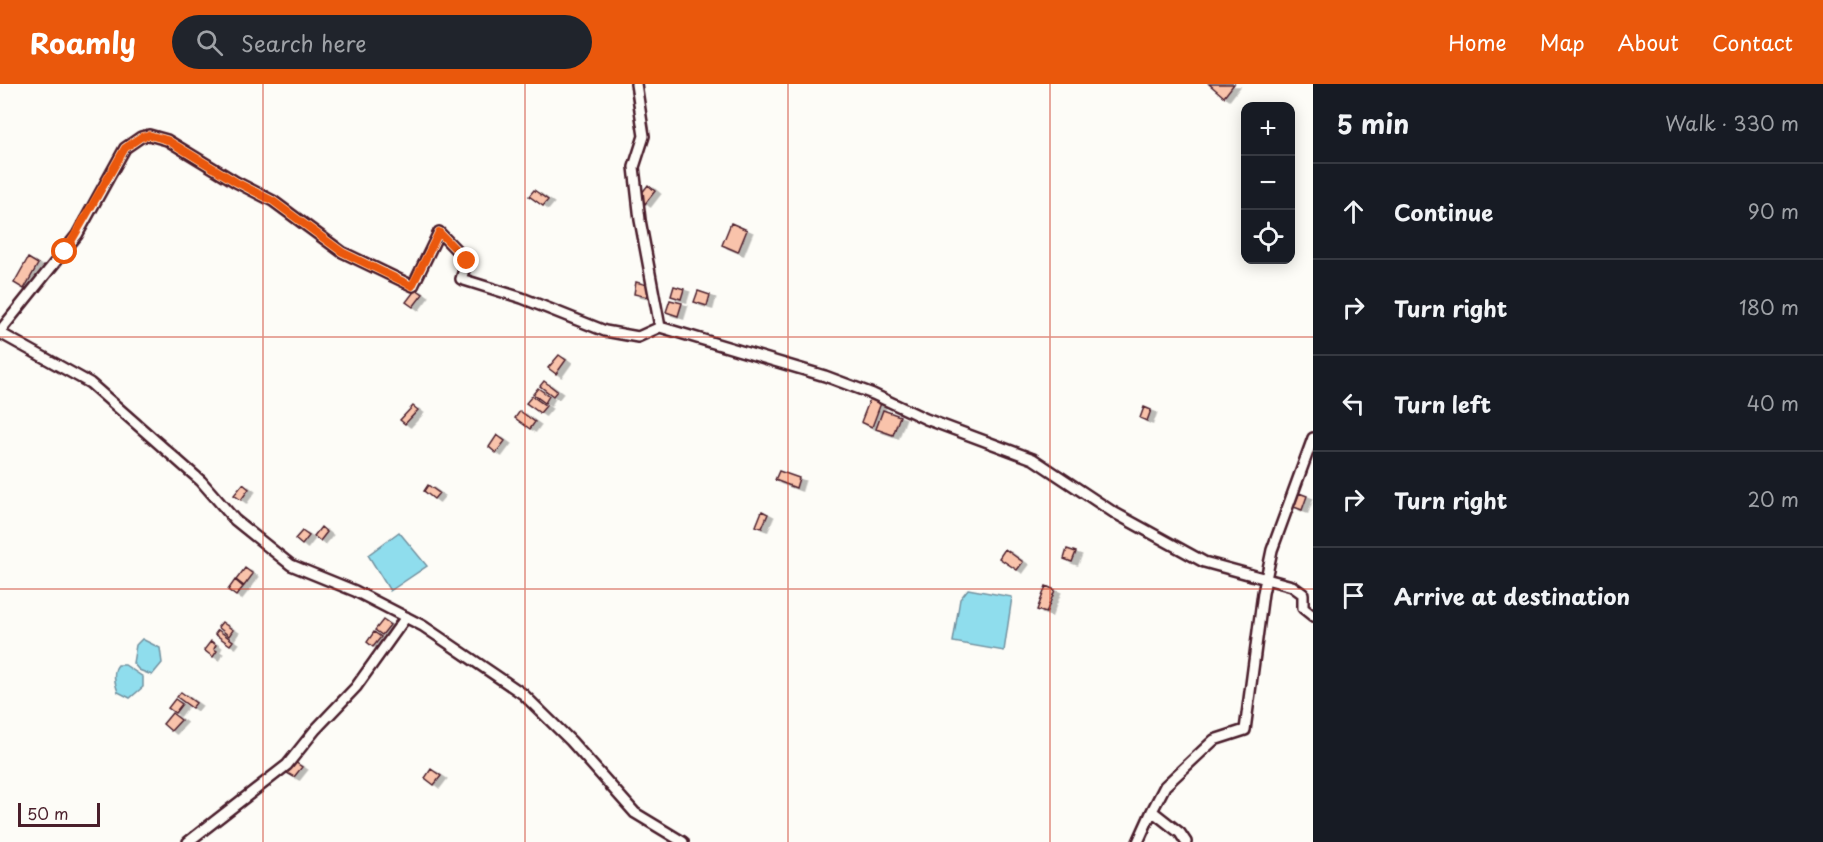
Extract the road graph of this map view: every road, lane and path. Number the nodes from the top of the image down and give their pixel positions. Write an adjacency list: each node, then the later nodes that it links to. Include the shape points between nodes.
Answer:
1 (636, 84): 2 (street, via 644,136 634,167)
2 (660, 327): 3 (street, via 638,337 605,332 522,298 461,279 467,261 439,232 412,286 342,252 273,201 167,140 149,135 125,148 77,235); 5 (street, via 825,376 1033,459 1113,512 1204,562)
3 (0, 332): 7 (street, via 90,383 201,481 235,520 291,565)
4 (1313, 438): 5 (street)
5 (1266, 577): 6 (street, via 1303,594 1303,608); 8 (street, via 1245,730 1214,740 1164,786)
6 (1313, 616)
7 (406, 617): 9 (street, via 356,687 287,765); 10 (street, via 523,694 635,813)
8 (1152, 811): 11 (street); 12 (street, via 1180,833)
9 (188, 842)
10 (683, 842)
11 (1138, 842)
12 (1185, 842)

